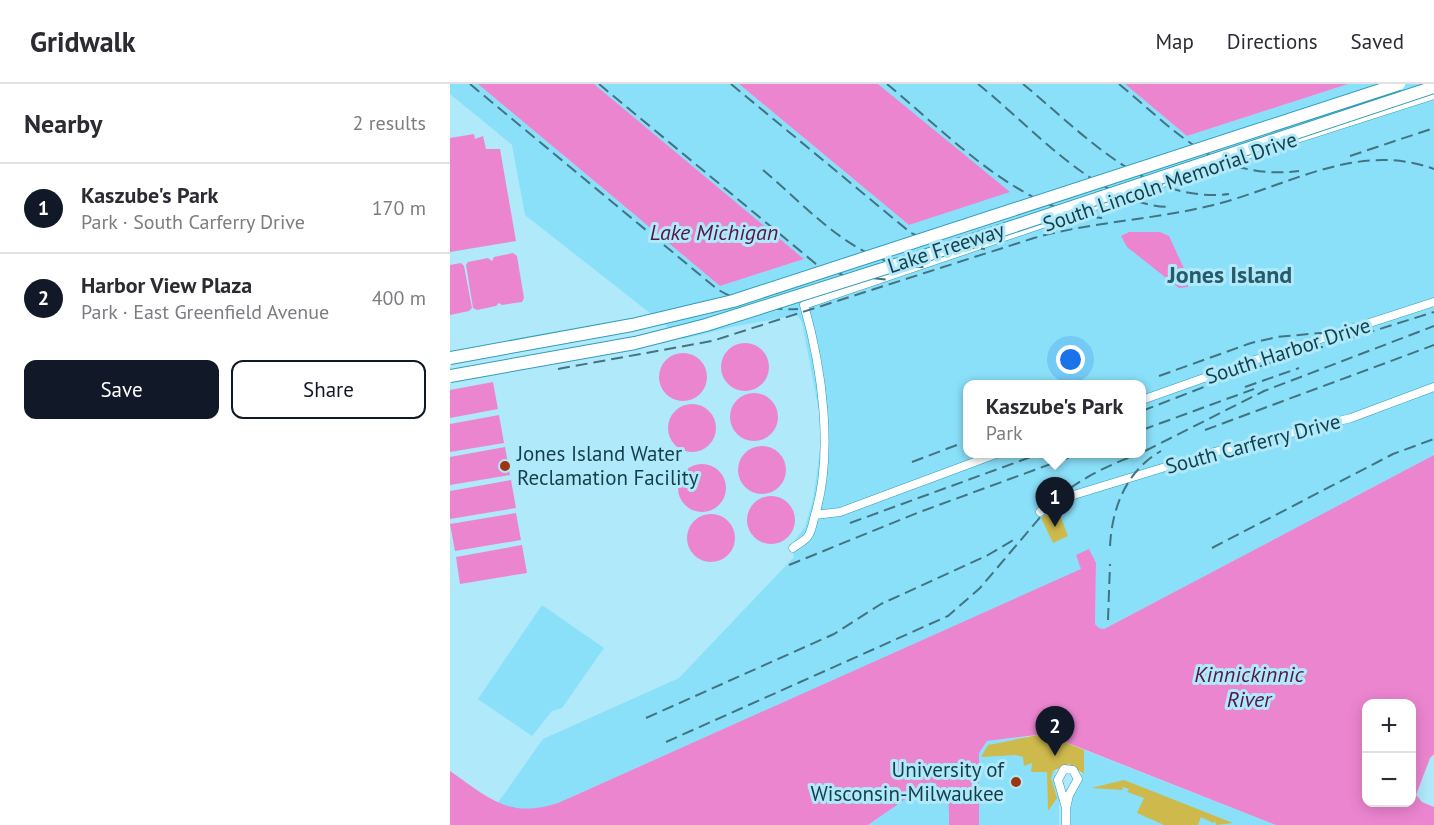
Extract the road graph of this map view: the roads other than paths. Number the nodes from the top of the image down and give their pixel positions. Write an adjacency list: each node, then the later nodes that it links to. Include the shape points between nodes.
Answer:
1 (1399, 84): 5 (highway, Lake Freeway, bridge, via 733,301 632,326)
2 (1434, 87): 6 (highway, Lake Freeway, bridge, via 706,325)
3 (1434, 95): 11 (street, South Lincoln Memorial Drive, via 804,306 823,403 825,447 822,489)
4 (1434, 302): 8 (street, South Harbor Drive)
5 (450, 358)
6 (450, 376)
7 (1434, 387): 10 (street, South Carferry Drive, via 1352,418 1218,451 1054,501)
8 (1146, 399)
9 (983, 458): 11 (street, via 840,512)
10 (1040, 512)
11 (815, 515): 12 (street, via 808,536)
12 (794, 548)
13 (1066, 808): 13 (street, via 1078,779 1070,769 1064,769 1058,777); 14 (street)
14 (1066, 825)

